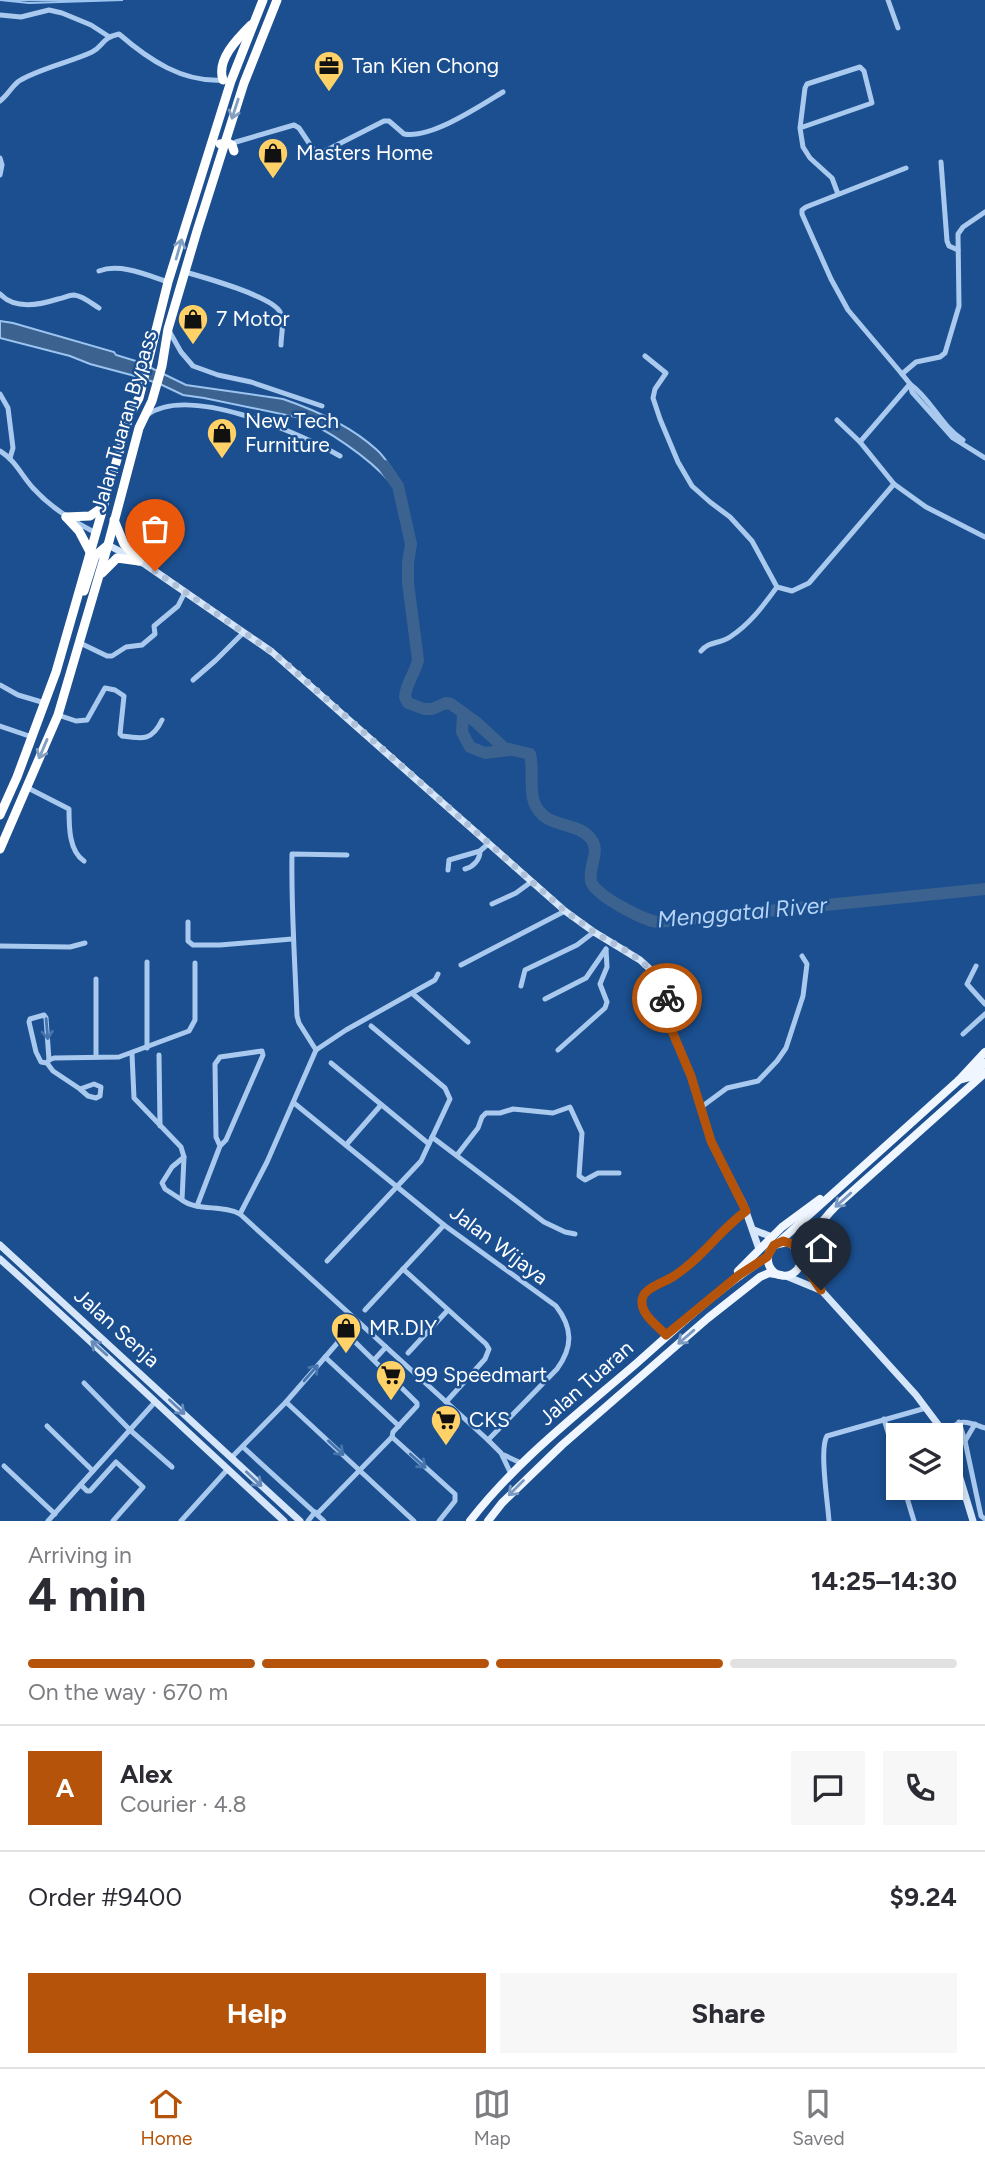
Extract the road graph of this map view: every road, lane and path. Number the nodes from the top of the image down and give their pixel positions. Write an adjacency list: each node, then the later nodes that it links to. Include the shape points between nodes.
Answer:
1 (263, 0): 6 (highway, Jalan Tuaran Bypass)
2 (271, 0): 9 (highway, via 243,71)
3 (277, 0): 13 (highway, Jalan Tuaran Bypass, one-way to 13)
4 (888, 0): 7 (street)
5 (0, 15): 8 (street, via 21,17 49,10)
6 (254, 22): 9 (highway, Jalan Tuaran Bypass); 9 (highway, via 223,62 220,70)
7 (898, 28)
8 (108, 36): 9 (street, via 119,34 167,69 209,81); 11 (street, via 94,51 21,80)
9 (227, 80): 15 (highway, Jalan Tuaran Bypass)
10 (503, 92): 14 (street, via 468,114 418,134 404,134 389,121 381,121 321,153 315,152 294,125)
11 (0, 101)
12 (800, 128): 12 (street, via 807,84 860,67 872,103); 20 (street, via 803,147 832,178)
13 (225, 143): 14 (highway); 15 (highway); 24 (highway, Jalan Tuaran Bypass)
14 (235, 147)
15 (208, 154): 25 (highway, Jalan Tuaran Bypass, one-way to 15)
16 (0, 158): 19 (street)
17 (941, 162): 22 (street, via 947,241)
18 (906, 168): 20 (street)
19 (0, 175)
20 (838, 194): 31 (street, via 807,206 802,214 848,310)
21 (985, 212): 22 (street, via 959,230)
22 (958, 250): 31 (street, via 959,306 948,348 940,358 916,362)
23 (99, 271): 25 (street, via 133,271)
24 (185, 272): 28 (highway, Jalan Tuaran Bypass); 29 (street, via 239,289 278,308)
25 (168, 282): 43 (highway, Jalan Tuaran Bypass, via 149,363)
26 (0, 294): 27 (street, via 15,304 29,305 79,296)
27 (99, 308)
28 (168, 329): 34 (street, via 193,366); 35 (highway, Jalan Tuaran Bypass, via 152,401)
29 (281, 345)
30 (645, 356): 52 (street, via 666,373 653,398 691,486 752,541)
31 (902, 374): 32 (street)
32 (910, 384): 37 (street); 40 (street, via 957,436)
33 (0, 394): 41 (street, via 8,408)
34 (322, 406)
35 (142, 418): 39 (street, via 167,406 208,408 275,425); 45 (highway, Jalan Tuaran Bypass)
36 (836, 419): 37 (street)
37 (860, 442): 42 (street)
38 (0, 451): 41 (street)
39 (340, 456)
40 (985, 456)
41 (10, 458): 44 (street, via 34,490)
42 (894, 484): 47 (street, via 926,507); 52 (street, via 809,583 792,590)
43 (104, 505): 44 (highway, via 90,516); 46 (highway, Jalan Tuaran Bypass)
44 (66, 517): 46 (street); 49 (highway)
45 (114, 519): 48 (highway, Jalan Tuaran Bypass); 50 (highway, via 124,544)
46 (96, 533): 49 (highway, Jalan Tuaran Bypass)
47 (985, 537)
48 (108, 545): 50 (street); 51 (highway, Jalan Tuaran Bypass); 59 (highway, via 95,556 55,691)
49 (90, 552): 59 (highway, Jalan Tuaran Bypass)
50 (139, 561): 51 (highway, via 117,558); 53 (street)
51 (98, 577): 55 (highway, Jalan Tuaran Bypass)
52 (777, 587): 56 (street, via 749,623)
53 (186, 592): 54 (street); 55 (street, via 142,645 107,656)
54 (243, 633): 57 (street); 66 (street, via 297,673)
55 (78, 642): 60 (highway, Jalan Tuaran Bypass)
56 (701, 652)
57 (193, 680)
58 (0, 685): 59 (street)
59 (46, 703): 63 (highway, Jalan Tuaran Bypass)
60 (58, 715): 61 (street, via 87,720 105,688 124,696 122,736 148,737 157,732); 64 (highway, Jalan Tuaran Bypass, one-way to 64)
61 (162, 720)
62 (0, 726): 63 (street)
63 (33, 737): 65 (highway, Jalan Tuaran Bypass)
64 (26, 787): 67 (highway, Jalan Tuaran Bypass); 70 (street, via 69,809 74,851)
65 (1, 812)
66 (488, 844): 68 (street); 73 (street)
67 (0, 849)
68 (480, 851): 71 (street, via 473,866); 72 (street, via 449,860)
69 (347, 855): 78 (street, via 292,854)
70 (84, 861)
71 (465, 869)
72 (448, 870)
73 (531, 882): 74 (street); 75 (street)
74 (492, 904)
75 (565, 911): 77 (street); 85 (street)
76 (188, 922): 78 (street, via 188,941 193,945)
77 (594, 932): 80 (street); 89 (street, via 525,970)
78 (292, 939): 98 (street, via 297,1016)
79 (85, 943): 81 (street)
80 (607, 944): 91 (street, via 586,978); 99 (street, via 607,967 600,984 605,1007); 113 (street, via 640,960 662,981 669,1024)
81 (0, 946)
82 (802, 956): 113 (street, via 807,964 803,996 783,1053 758,1081 727,1088)
83 (147, 962): 97 (street)
84 (195, 963): 97 (street, via 194,1024 189,1031)
85 (461, 965)
86 (976, 966): 92 (street, via 967,984)
87 (438, 974): 90 (street)
88 (96, 979): 103 (street)
89 (521, 986)
90 (413, 994): 96 (street); 98 (street)
91 (545, 999)
92 (985, 1004)
93 (985, 1014): 95 (street)
94 (370, 1026): 115 (street, via 449,1094)
95 (963, 1034)
96 (468, 1042)
97 (147, 1048): 101 (street)
98 (316, 1050): 110 (street)
99 (558, 1050)
100 (985, 1052): 108 (main road)
101 (132, 1054): 103 (street); 114 (street, via 134,1098)
102 (159, 1055): 114 (street)
103 (96, 1057): 104 (street)
104 (48, 1062): 104 (street, one-way to 104, via 41,1062 29,1020 44,1015); 109 (street, via 53,1071)
105 (331, 1063): 111 (street)
106 (985, 1063): 108 (main road, via 970,1077)
107 (985, 1073): 112 (main road)
108 (959, 1080): 121 (main road)
109 (79, 1089)
110 (294, 1103): 116 (street, Jalan Wijaya); 126 (street)
111 (381, 1105): 115 (street); 116 (street)
112 (950, 1105): 121 (main road, via 953,1094 854,1180); 135 (main road, one-way to 135, via 836,1206)
113 (700, 1108): 125 (street)
114 (160, 1126): 119 (street, via 177,1141)
115 (430, 1141): 118 (street); 122 (street, via 421,1161)
116 (346, 1145): 122 (street, Jalan Wijaya)
117 (220, 1146): 117 (street, via 226,1140 262,1051 220,1057 215,1064); 124 (street)
118 (457, 1155): 120 (street, via 486,1114 513,1109 553,1112 570,1107 582,1133 582,1179); 129 (street, via 544,1222)
119 (184, 1157): 123 (street); 123 (street, via 162,1182 164,1189)
120 (619, 1173)
121 (846, 1180): 130 (main road)
122 (398, 1186): 127 (street, Jalan Wijaya); 136 (street)
123 (182, 1200): 124 (street)
124 (197, 1206): 126 (street)
125 (746, 1211): 128 (street); 143 (street, via 697,1259 645,1292 642,1308)
126 (240, 1214): 144 (street)
127 (444, 1225): 137 (street); 163 (street, Jalan Wijaya, via 556,1306 567,1326 568,1348 561,1363)
128 (754, 1230): 130 (street); 132 (street)
129 (575, 1234)
130 (775, 1240): 132 (main road); 133 (main road); 135 (main road, via 795,1245)
131 (0, 1245): 167 (street, Jalan Senja, one-way to 167)
132 (759, 1249): 139 (main road)
133 (767, 1257): 138 (main road, via 771,1269); 139 (main road, Jalan Tuaran)
134 (0, 1259): 149 (street, Jalan Senja, one-way to 134)
135 (801, 1260): 138 (main road, via 796,1271); 140 (street)
136 (327, 1261)
137 (403, 1269): 141 (street); 142 (street)
138 (783, 1275): 140 (street); 191 (main road, Jalan Tuaran, one-way to 191, via 760,1277 708,1318 562,1444)
139 (730, 1282): 143 (main road, Jalan Tuaran)
140 (821, 1290): 152 (street)
141 (365, 1310)
142 (448, 1310): 145 (street); 151 (street, via 489,1349)
143 (666, 1335): 168 (main road, Jalan Tuaran)
144 (386, 1347): 147 (street); 151 (street)
145 (408, 1353)
146 (326, 1357): 147 (street, via 346,1337); 150 (street, one-way to 146); 158 (street)
147 (374, 1360): 158 (street, via 417,1403)
148 (84, 1383): 161 (street)
149 (155, 1402): 161 (street); 171 (street, Jalan Senja)
150 (286, 1402): 165 (street); 172 (street, one-way to 172)
151 (446, 1402): 163 (street)
152 (926, 1408): 153 (street); 155 (street)
153 (884, 1419): 159 (street); 192 (street, via 824,1440)
154 (958, 1422): 156 (street); 164 (street)
155 (938, 1423)
156 (975, 1424): 160 (street); 164 (street)
157 (47, 1426): 173 (street)
158 (399, 1426): 162 (street)
159 (886, 1426)
160 (985, 1428)
161 (130, 1430): 170 (street); 173 (street)
162 (392, 1437): 172 (street); 189 (street, one-way to 189, via 454,1494 455,1501)
163 (488, 1440): 166 (street)
164 (965, 1441): 180 (street)
165 (243, 1447): 167 (street); 178 (street)
166 (501, 1453): 168 (street); 174 (street)
167 (231, 1458): 185 (street, Jalan Senja, one-way to 185)
168 (523, 1464): 174 (main road, Jalan Tuaran)
169 (4, 1466): 179 (street)
170 (172, 1467)
171 (227, 1469): 183 (street); 184 (street, Jalan Senja)
172 (358, 1469): 178 (street); 188 (street)
173 (93, 1471): 175 (street)
174 (511, 1474): 190 (main road, Jalan Tuaran)
175 (80, 1485): 179 (street); 182 (street, via 89,1491 116,1462 143,1487)
176 (963, 1488): 194 (street)
177 (908, 1500): 193 (street)
178 (316, 1513): 186 (street); 187 (street)
179 (55, 1514): 181 (street)
180 (985, 1519)
181 (48, 1521)
182 (113, 1521)
183 (181, 1521)
184 (284, 1521)
185 (300, 1521)
186 (308, 1521)
187 (324, 1521)
188 (414, 1521)
189 (439, 1521)
190 (470, 1521)
191 (488, 1521)
192 (830, 1521)
193 (914, 1521)
194 (973, 1521)

